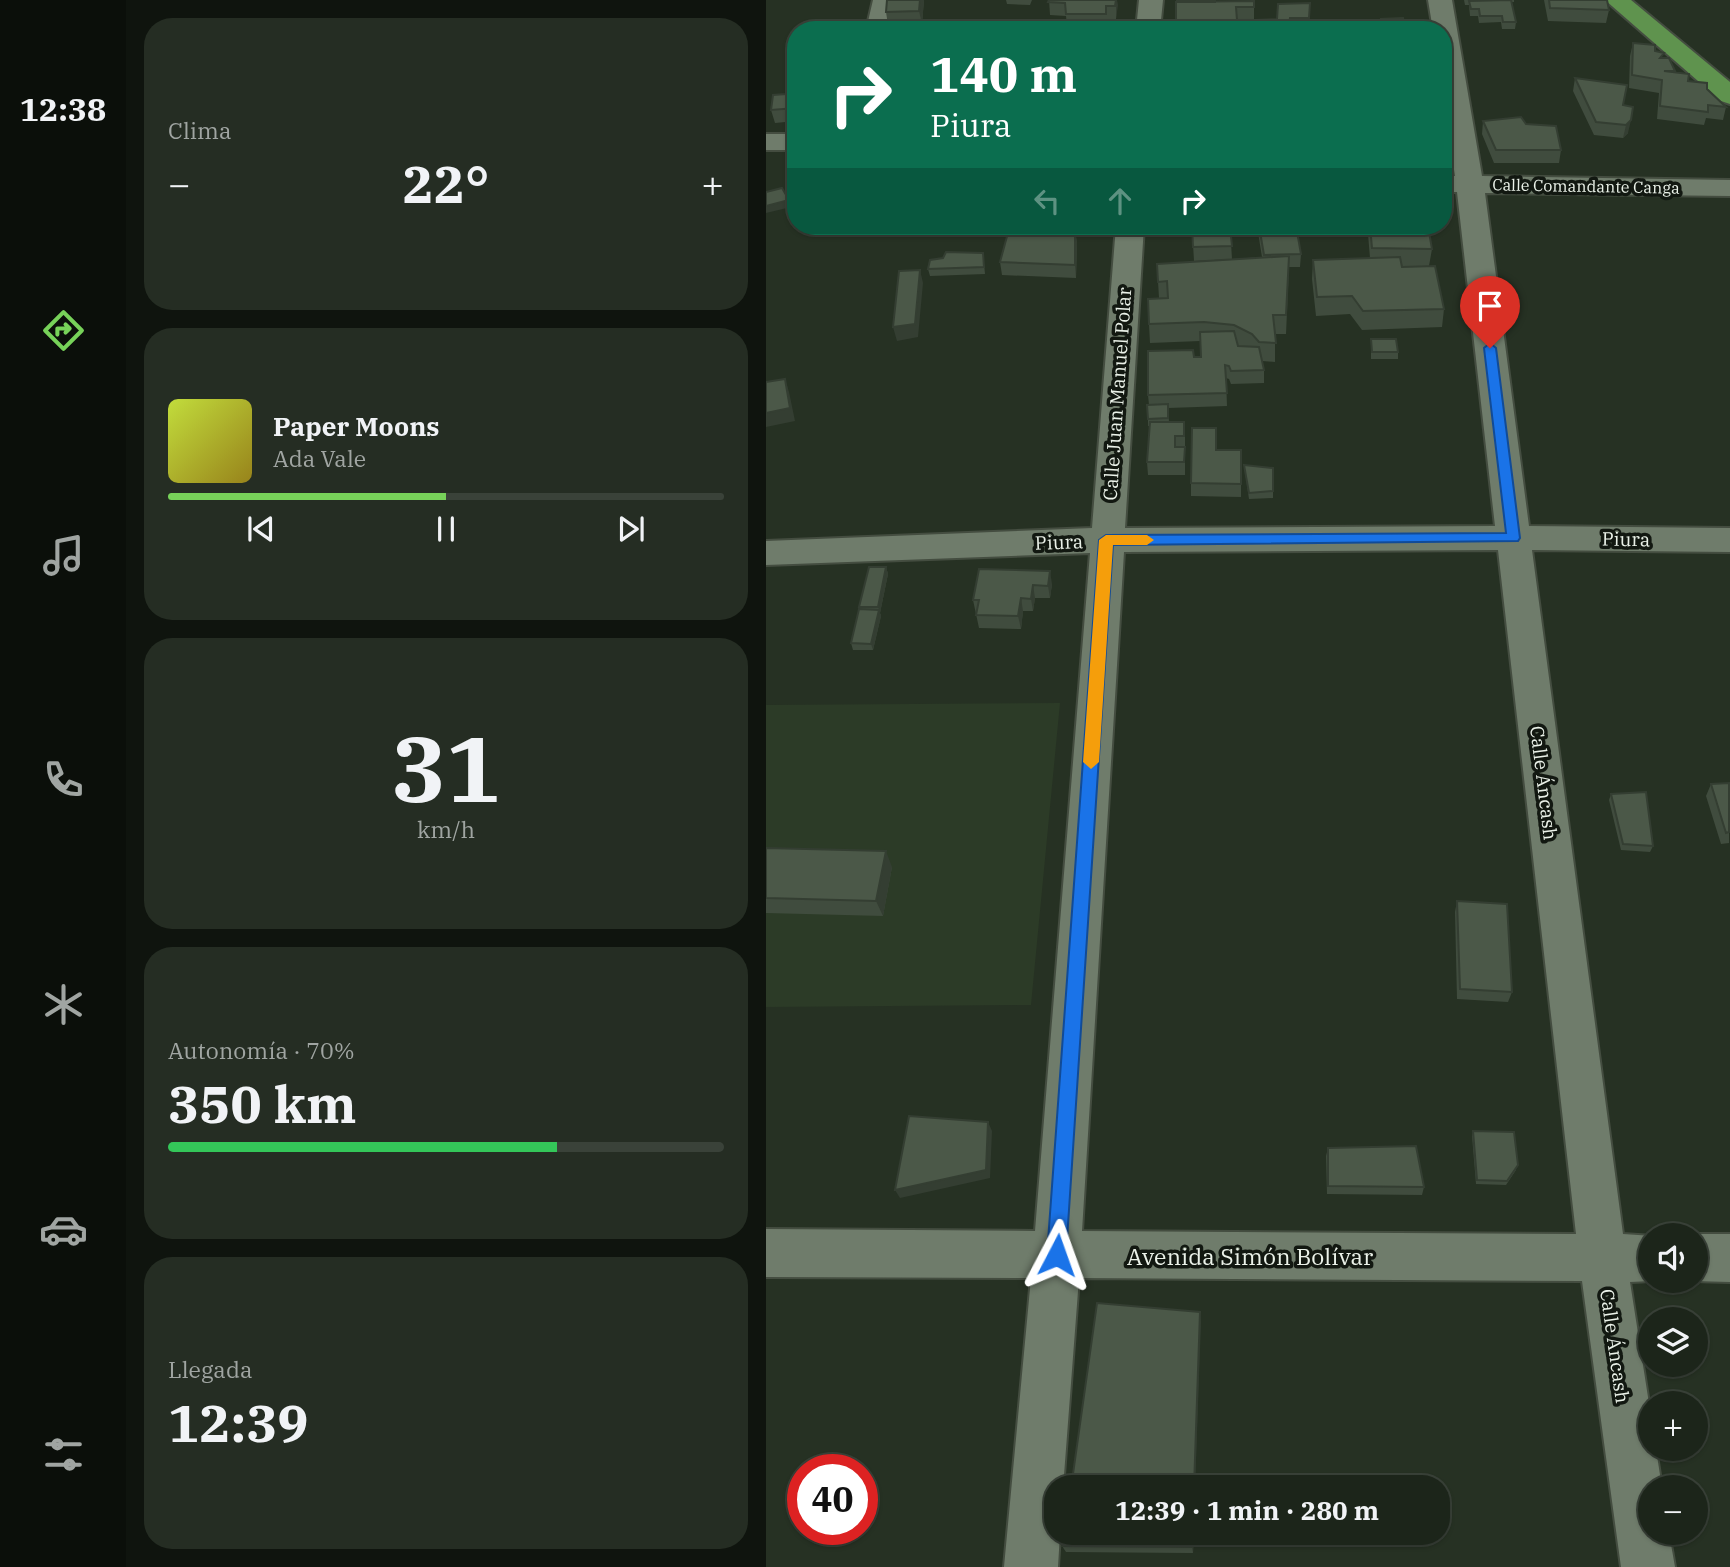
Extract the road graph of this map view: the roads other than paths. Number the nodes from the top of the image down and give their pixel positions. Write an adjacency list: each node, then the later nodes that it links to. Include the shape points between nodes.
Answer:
1 (885, 0): 6 (street)
2 (1151, 0): 7 (street)
3 (1440, 0): 8 (street, Calle Áncash)
4 (1617, 0): 10 (main road)
5 (1649, 0): 9 (main road)
6 (880, 21)
7 (1149, 21)
8 (1442, 21)
9 (1730, 68)
10 (1730, 96)
11 (1452, 130): 14 (street, Calle Áncash)
12 (766, 142): 13 (street)
13 (787, 142)
14 (1457, 184): 15 (street, Calle Comandante Canga); 17 (street, Calle Áncash)
15 (1730, 188)
16 (1129, 235): 18 (street, Calle Juan Manuel Polar)
17 (1513, 538): 18 (street, Piura); 19 (street, Piura); 23 (street, Calle Áncash)
18 (1106, 540): 20 (street, Piura); 22 (street, Calle Juan Manuel Polar)
19 (1730, 540)
20 (766, 553)
21 (766, 1253): 22 (street, Avenida Simón Bolívar)
22 (1057, 1255): 23 (street, Avenida Simón Bolívar); 27 (street, Calle Juan Manuel Polar)
23 (1602, 1257): 24 (street, Avenida Simón Bolívar); 28 (street, Calle Áncash)
24 (1638, 1258)
25 (1708, 1258): 26 (street)
26 (1730, 1258)
27 (1031, 1567)
28 (1648, 1567)

